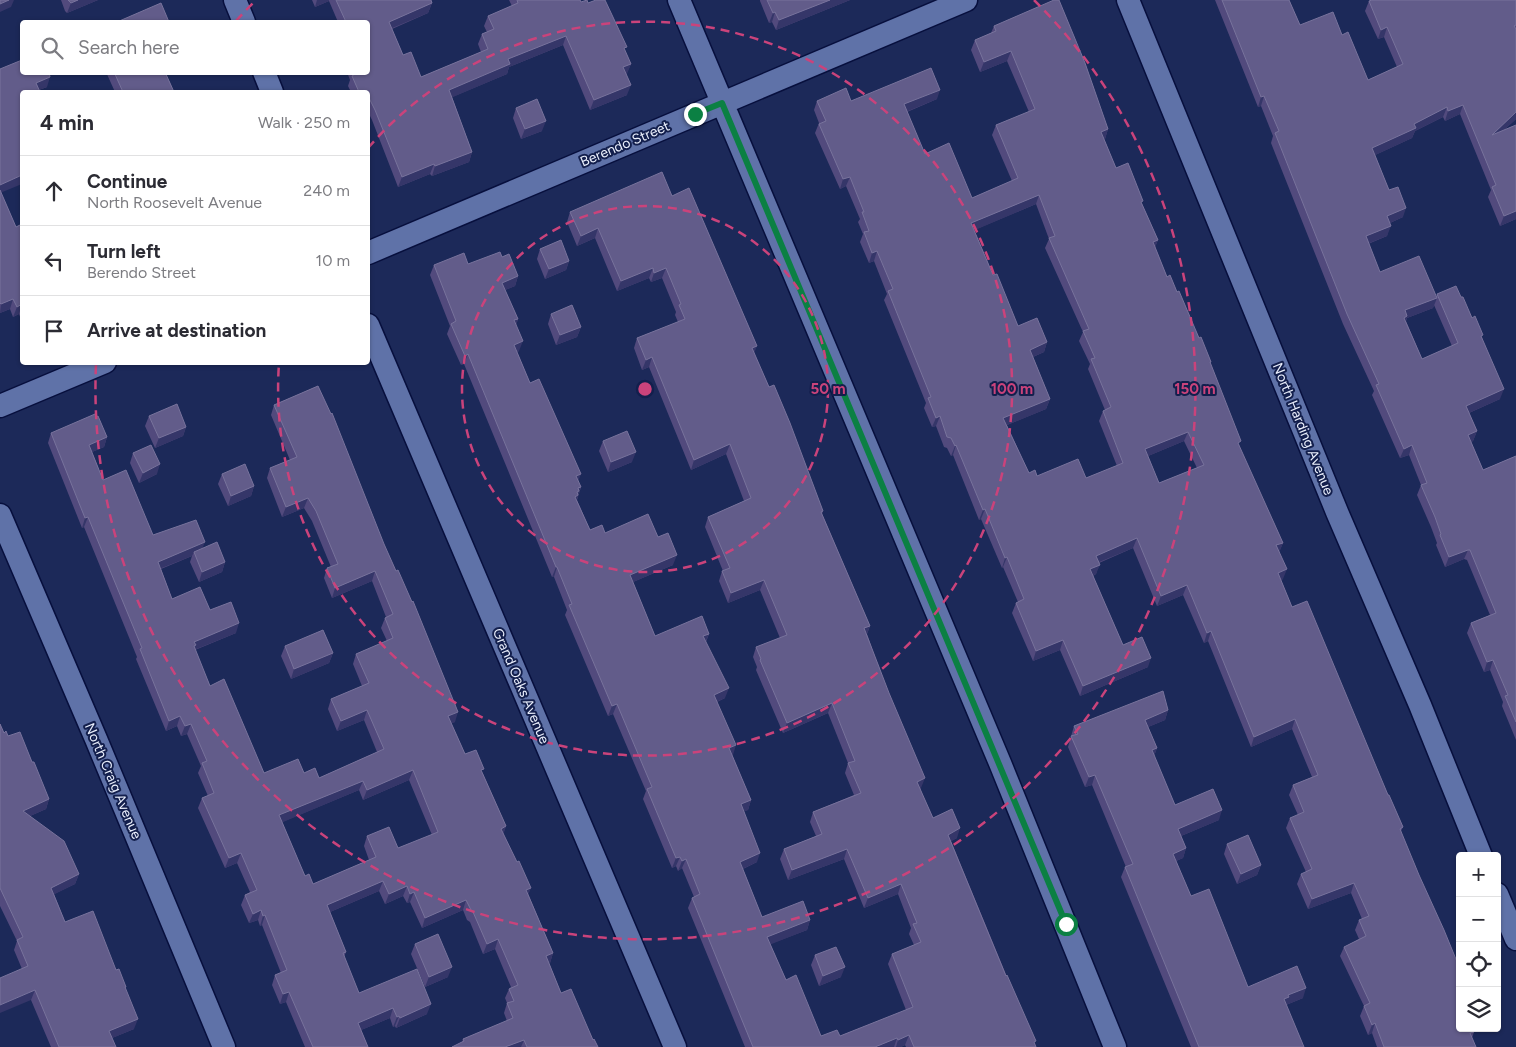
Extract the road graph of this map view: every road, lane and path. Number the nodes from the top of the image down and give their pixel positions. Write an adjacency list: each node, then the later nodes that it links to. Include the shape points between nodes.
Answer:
1 (235, 0): 5 (street)
2 (679, 0): 8 (street)
3 (966, 0): 8 (street, Berendo Street)
4 (1128, 0): 14 (street, North Harding Avenue)
5 (243, 20)
6 (265, 75): 7 (street)
7 (271, 90)
8 (722, 103): 9 (street, Berendo Street); 19 (street)
9 (370, 252)
10 (370, 331): 18 (street, Grand Oaks Avenue)
11 (98, 365): 12 (street)
12 (0, 406)
13 (0, 515): 17 (street, North Craig Avenue)
14 (1479, 852)
15 (1498, 897): 16 (street)
16 (1516, 939)
17 (224, 1047)
18 (675, 1047)
19 (1116, 1047)

